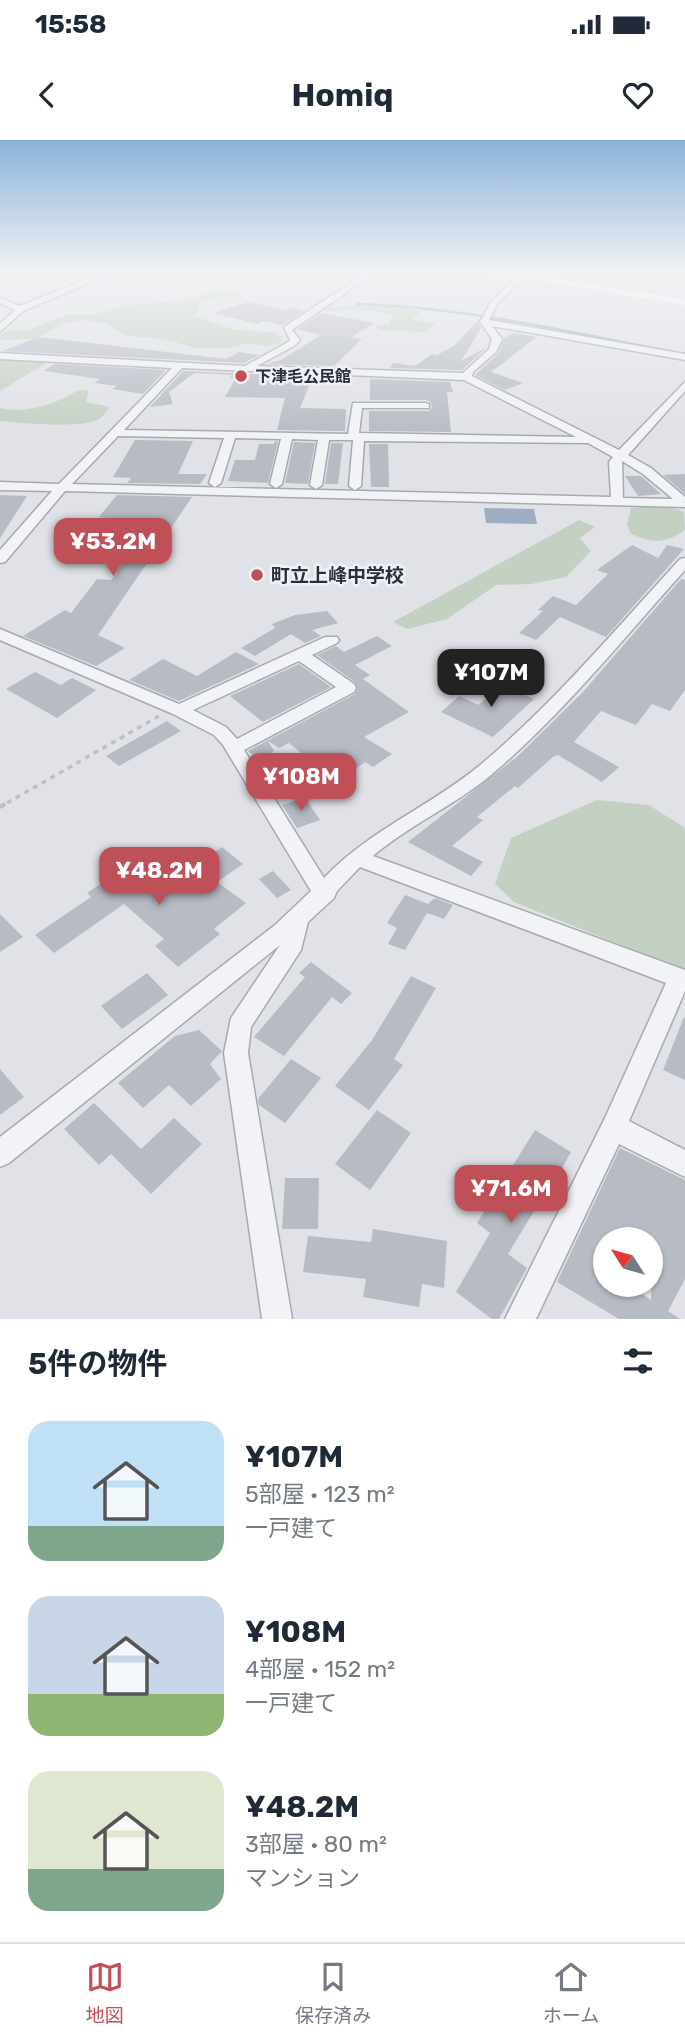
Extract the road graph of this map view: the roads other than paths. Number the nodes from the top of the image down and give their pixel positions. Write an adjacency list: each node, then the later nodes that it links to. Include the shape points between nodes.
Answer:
1 (293, 325): 7 (street, via 287,329 295,340 291,344)
2 (488, 325): 8 (street, via 497,339 493,350)
3 (512, 325): 5 (street)
4 (0, 356): 6 (street)
5 (685, 357)
6 (180, 365): 7 (street); 11 (street)
7 (249, 367): 8 (street)
8 (467, 377): 16 (street)
9 (685, 385): 17 (street)
10 (425, 417): 15 (street); 15 (street, via 357,405); 16 (street)
11 (115, 433): 12 (street); 23 (street)
12 (231, 435): 13 (street); 18 (street)
13 (288, 436): 14 (street); 19 (street)
14 (324, 436): 15 (street); 20 (street)
15 (356, 437): 22 (street)
16 (588, 441): 17 (street)
17 (623, 457): 24 (street, via 615,463); 25 (street, via 648,471)
18 (215, 483)
19 (276, 484)
20 (316, 485)
21 (0, 486): 23 (street)
22 (355, 486)
23 (65, 487): 24 (street); 26 (street)
24 (617, 500): 25 (street)
25 (685, 503)
26 (0, 559)
27 (685, 562): 33 (street, via 534,726 452,796)
28 (0, 634): 31 (street)
29 (331, 640): 30 (street)
30 (300, 654): 31 (street); 32 (street, via 348,688)
31 (179, 710): 32 (street, via 220,731)
32 (234, 748): 34 (street, via 315,883)
33 (357, 858): 34 (street); 36 (street)
34 (327, 892): 35 (street)
35 (297, 923): 38 (street); 40 (street, via 293,944 239,1025 236,1053)
36 (682, 979): 37 (street)
37 (614, 1127): 39 (street); 41 (street)
38 (0, 1154)
39 (685, 1164)
40 (277, 1319)
41 (520, 1319)

